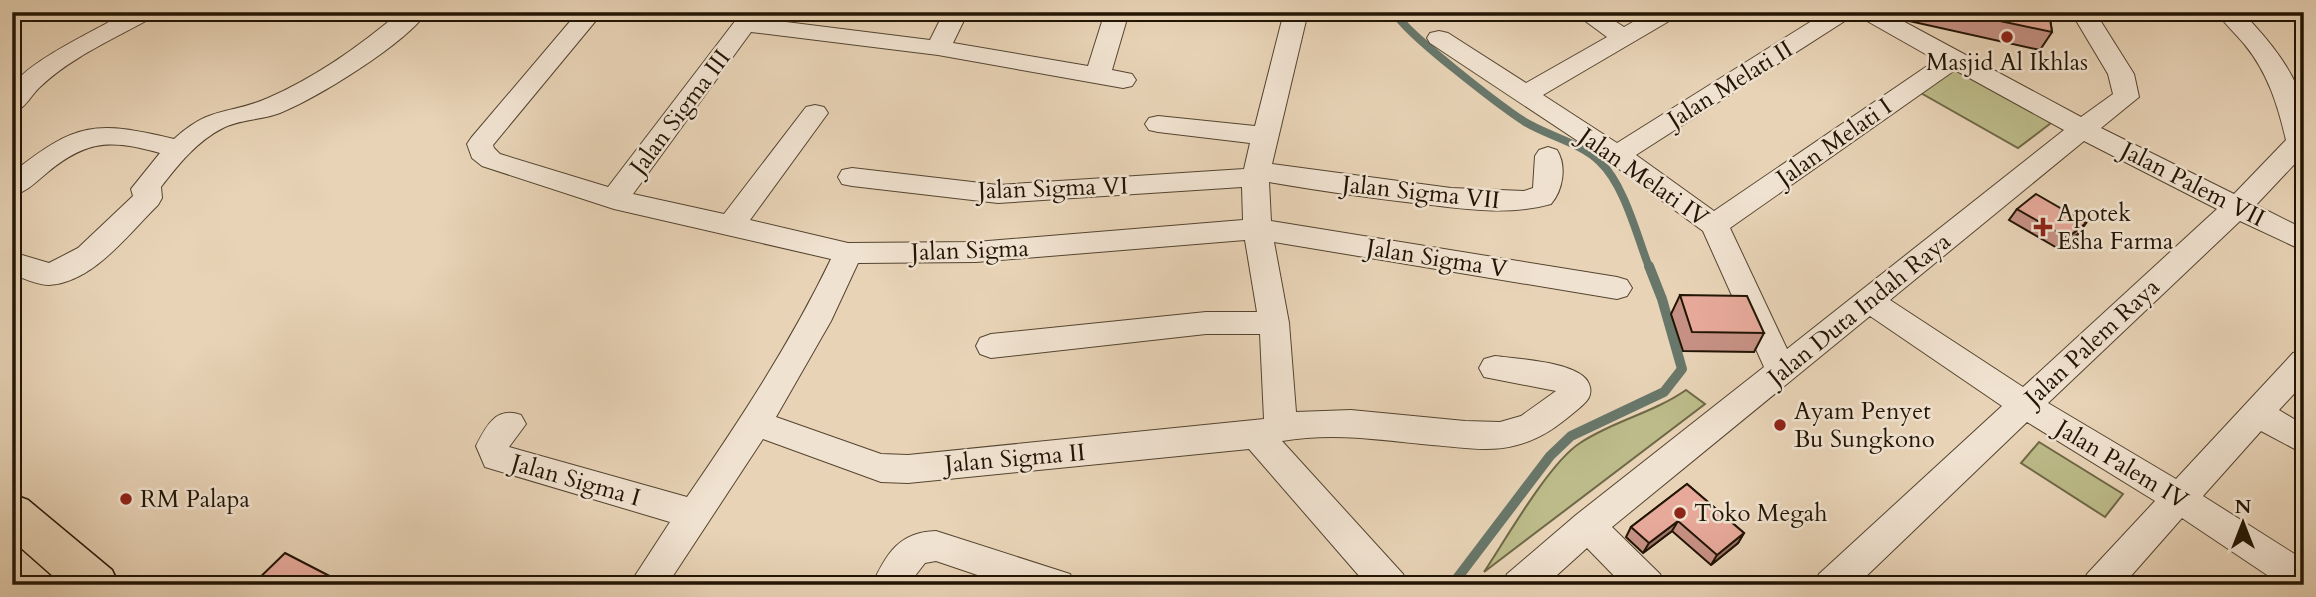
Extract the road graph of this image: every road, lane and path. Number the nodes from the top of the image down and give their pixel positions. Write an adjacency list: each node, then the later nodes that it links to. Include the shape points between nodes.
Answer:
1 (591, 12): 31 (street, Jalan Sigma, via 492,129 481,152 491,160)
2 (956, 12): 16 (street)
3 (1117, 12): 16 (street, Jalan Sigma III, via 1111,78)
4 (1296, 12): 24 (street)
5 (1585, 12): 15 (street)
6 (1668, 12): 15 (street)
7 (1843, 12): 26 (street, Jalan Melati II)
8 (1868, 12): 17 (street, Jalan Palem VII)
9 (2084, 12): 23 (street, Jalan Duta Indah Raya, via 2121,74 2126,97)
10 (2228, 12): 19 (street, Jalan Palem Raya, via 2257,41)
11 (140, 13): 20 (street, via 48,68)
12 (410, 13): 25 (street, via 381,42 348,65 265,109 215,121)
13 (750, 18): 16 (street, Jalan Sigma III); 31 (street, Jalan Sigma III)
14 (1439, 38): 18 (street, Jalan Melati IV)
15 (1624, 38): 18 (street)
16 (938, 48)
17 (1954, 59): 23 (street, Jalan Palem VII); 34 (street, Jalan Melati I)
18 (1524, 95): 26 (street, Jalan Melati IV)
19 (2297, 101): 32 (street, Jalan Palem Raya, via 2300,140)
20 (12, 104)
21 (815, 113): 33 (street)
22 (1158, 124): 24 (street)
23 (2082, 129): 32 (street, Jalan Palem VII); 40 (street, Jalan Duta Indah Raya)
24 (1266, 136): 28 (street)
25 (181, 149): 30 (street, via 118,135 95,135 74,142); 38 (street, via 145,189 148,198 81,261 46,275)
26 (1617, 155): 34 (street, Jalan Melati IV)
27 (1548, 156): 28 (street, Jalan Sigma VII, via 1546,192 1527,202)
28 (1256, 174): 29 (street, Jalan Sigma VI, via 998,194); 35 (street)
29 (852, 177)
30 (12, 187)
31 (614, 199): 33 (street, Jalan Sigma)
32 (2237, 207): 36 (street, Jalan Palem VII); 46 (street, Jalan Palem Raya)
33 (731, 225): 37 (street, Jalan Sigma)
34 (1714, 225): 45 (street, Jalan Melati IV)
35 (1257, 229): 37 (street, Jalan Sigma, via 976,252); 39 (street, Jalan Sigma V); 41 (street)
36 (2304, 241)
37 (848, 253): 48 (street, via 816,321)
38 (12, 262)
39 (1617, 288)
40 (1869, 302): 45 (street, Jalan Duta Indah Raya); 46 (street, Jalan Palem IV)
41 (1274, 323): 42 (street, via 1206,323); 50 (street)
42 (991, 345)
43 (2304, 362): 47 (street)
44 (1495, 368): 50 (street, Jalan Sigma II, via 1566,380 1575,394 1535,425 1516,433 1476,435 1311,422)
45 (1782, 372): 55 (street, Jalan Duta Indah Raya)
46 (2025, 405): 52 (street, Jalan Palem IV); 64 (street, Jalan Palem Raya)
47 (2257, 413): 51 (street); 52 (street)
48 (756, 423): 50 (street, Jalan Sigma II, via 881,468 908,469); 54 (street)
49 (510, 424): 54 (street, Jalan Sigma I, via 492,446 497,457)
50 (1269, 431): 57 (street)
51 (2304, 441)
52 (2179, 498): 56 (street, Jalan Palem IV); 65 (street)
53 (12, 513): 58 (main road)
54 (694, 514): 59 (street)
55 (1588, 526): 62 (street, Jalan Duta Indah Raya); 63 (street)
56 (2304, 580)
57 (1387, 581)
58 (87, 582)
59 (647, 585)
60 (890, 585): 61 (street, via 907,554 936,546)
61 (1056, 585)
62 (1520, 585)
63 (1647, 585)
64 (1832, 585)
65 (2100, 585)

